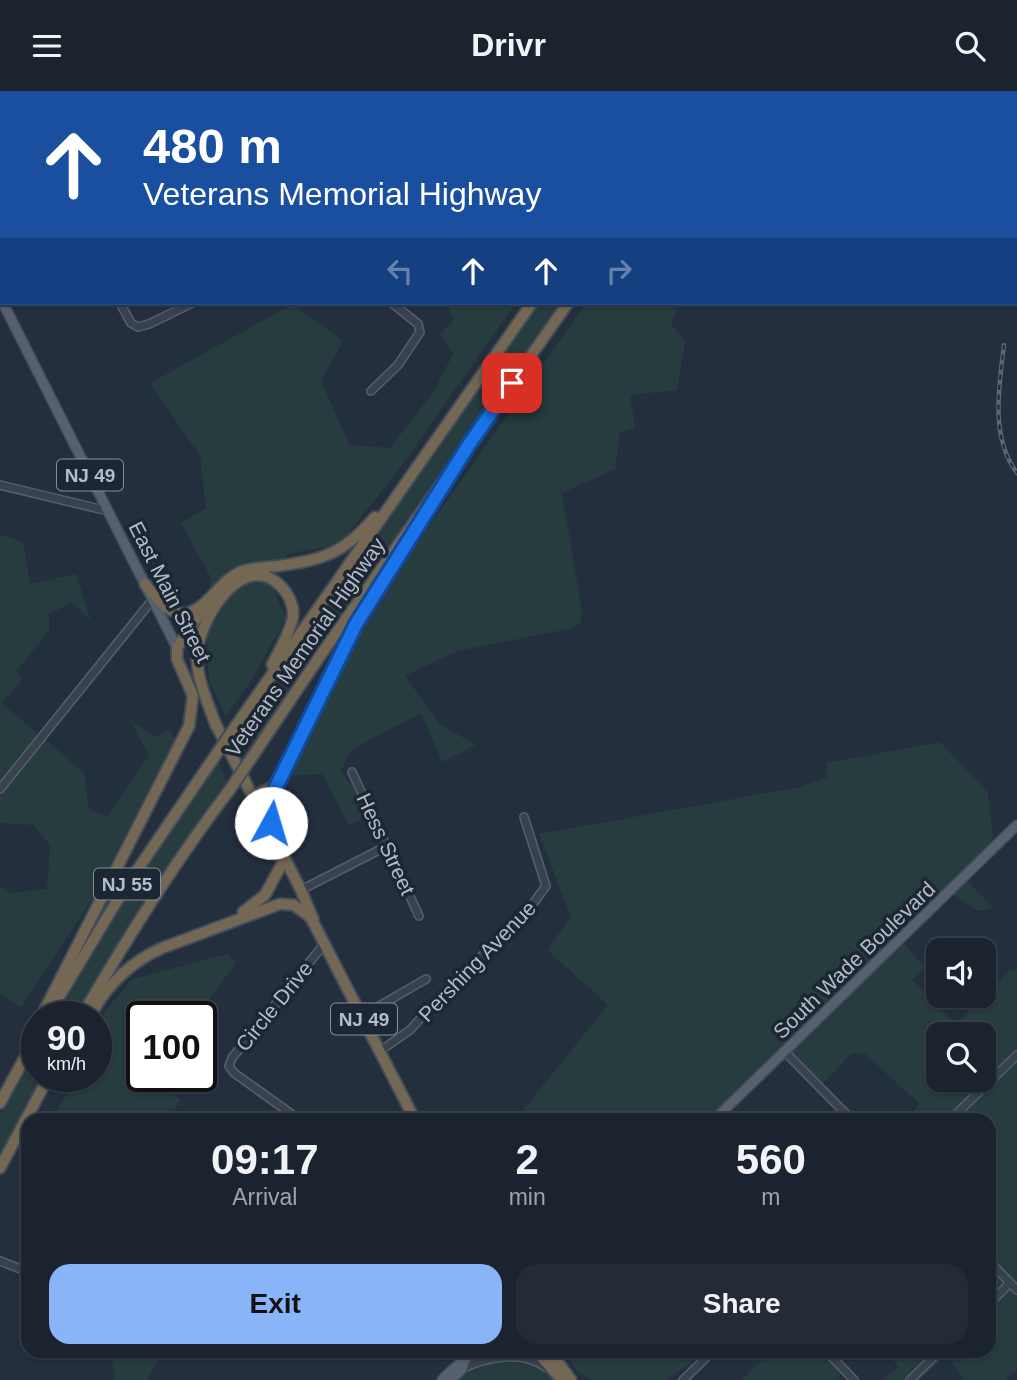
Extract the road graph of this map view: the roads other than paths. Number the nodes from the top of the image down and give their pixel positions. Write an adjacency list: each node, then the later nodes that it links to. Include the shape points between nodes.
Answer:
1 (4, 305): 11 (main road, East Main Street / NJ 49)
2 (121, 305): 3 (street, via 138,327)
3 (188, 305)
4 (394, 305): 7 (street, via 418,324 420,333)
5 (531, 305): 8 (highway, Veterans Memorial Highway / NJ 55)
6 (567, 305): 9 (highway, Veterans Memorial Highway / NJ 55)
7 (372, 391)
8 (448, 424): 14 (highway, via 366,527 343,547 312,561 240,572); 16 (highway, Veterans Memorial Highway / NJ 55)
9 (470, 443): 19 (highway, via 356,624); 35 (highway, Veterans Memorial Highway / NJ 55, bridge, via 195,835)
10 (0, 485): 11 (street)
11 (108, 512): 12 (main road, East Main Street / NJ 49)
12 (145, 584): 13 (main road, East Main Street / NJ 49); 14 (highway, via 177,614 191,612)
13 (153, 599): 15 (main road, East Main Street / NJ 49); 20 (street)
14 (209, 599): 15 (highway)
15 (177, 648): 17 (highway, East Main Street / NJ 49); 33 (highway, via 193,696 189,726)
16 (252, 703): 17 (highway, via 293,616 290,599 281,586 254,576 239,581 222,596 204,624 198,644 200,679); 34 (highway, Veterans Memorial Highway / NJ 55, bridge, via 123,891)
17 (216, 726): 21 (highway, East Main Street / NJ 49)
18 (352, 772): 25 (street, Hess Street)
19 (277, 785): 21 (highway); 24 (highway, via 271,807)
20 (0, 789)
21 (252, 796): 24 (highway, East Main Street / NJ 49)
22 (524, 817): 38 (street, Pershing Avenue, via 546,886 524,916 410,1030)
23 (1017, 825): 39 (main road, South Wade Boulevard)
24 (276, 845): 26 (highway, East Main Street / NJ 49)
25 (385, 847): 27 (street); 28 (street, Hess Street)
26 (284, 860): 27 (highway, East Main Street / NJ 49); 29 (highway, East Main Street / NJ 49, via 295,892); 30 (highway, via 262,899)
27 (301, 890): 29 (highway, East Main Street / NJ 49)
28 (419, 916)
29 (313, 919): 30 (highway, via 294,905 284,904); 31 (highway, East Main Street / NJ 49)
30 (216, 926): 36 (highway, via 138,961)
31 (325, 943): 37 (highway, East Main Street / NJ 49); 48 (street, Circle Drive, via 229,1066)
32 (426, 979): 37 (street, Pershing Avenue)
33 (49, 1001)
34 (57, 1001)
35 (91, 1001)
36 (99, 1001)
37 (362, 1016): 38 (highway, East Main Street / NJ 49)
38 (380, 1051): 49 (highway, East Main Street / NJ 49)
39 (785, 1052): 46 (street); 50 (main road, South Wade Boulevard)
40 (1017, 1055): 51 (street)
41 (21, 1060): 43 (highway)
42 (21, 1064): 43 (highway)
43 (9, 1085): 45 (highway)
44 (42, 1092): 47 (highway)
45 (0, 1103)
46 (844, 1112)
47 (30, 1113)
48 (290, 1113)
49 (409, 1113)
50 (721, 1113)
51 (957, 1113)
52 (21, 1130): 53 (highway)
53 (0, 1168)
54 (0, 1261): 56 (street)
55 (996, 1268): 57 (street)
56 (21, 1269)
57 (1010, 1283): 58 (street); 59 (street)
58 (1017, 1290)
59 (996, 1297)
60 (469, 1358): 66 (main road)
61 (543, 1358): 67 (highway)
62 (554, 1358): 67 (highway)
63 (706, 1358): 70 (street)
64 (833, 1358): 71 (street)
65 (933, 1358): 72 (street)
66 (464, 1364): 67 (street, via 517,1358 540,1363); 68 (main road, via 457,1363); 69 (main road)
67 (564, 1379)
68 (442, 1380)
69 (451, 1380)
70 (683, 1380)
71 (854, 1380)
72 (910, 1380)

